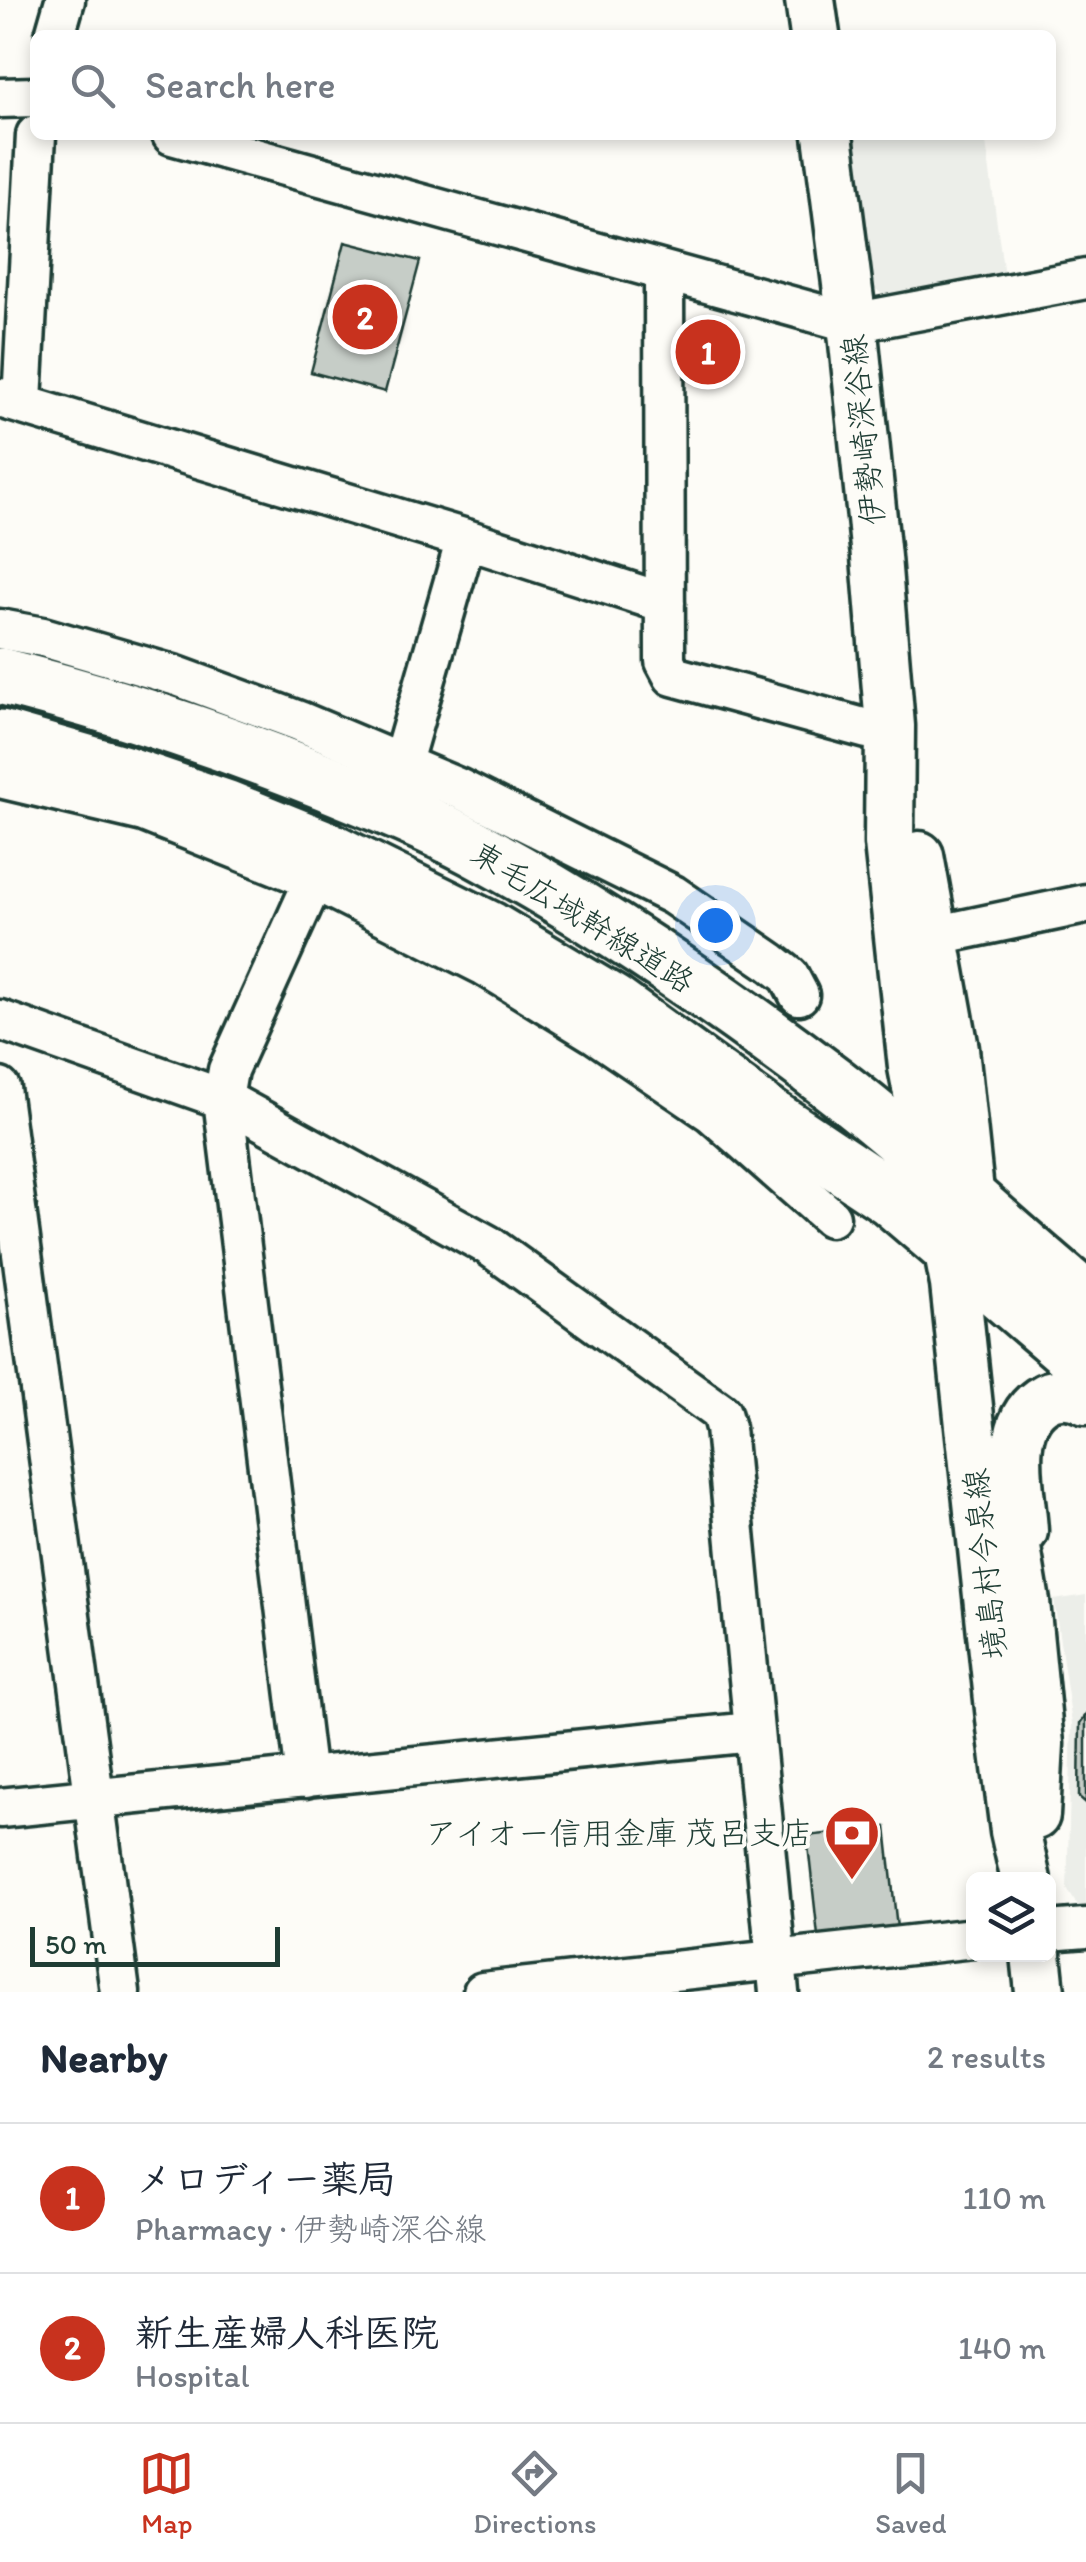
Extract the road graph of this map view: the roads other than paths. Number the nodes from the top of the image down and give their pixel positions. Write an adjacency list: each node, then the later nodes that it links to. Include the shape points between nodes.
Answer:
1 (64, 0): 3 (street)
2 (810, 0): 4 (main road)
3 (56, 30)
4 (814, 30)
5 (0, 98): 6 (street)
6 (30, 98)
7 (36, 140): 13 (street)
8 (190, 140): 10 (street)
9 (829, 140): 12 (main road, 伊勢崎深谷線)
10 (664, 272): 12 (street); 15 (street)
11 (1086, 279): 12 (street)
12 (852, 323): 18 (main road, 伊勢崎深谷線)
13 (11, 400): 14 (street)
14 (466, 539): 15 (street); 20 (street)
15 (665, 603): 18 (street, via 665,661 673,676 867,729)
16 (0, 628): 20 (street, via 177,676)
17 (0, 676): 25 (highway, 東毛広域幹線道路, via 264,757 381,804)
18 (890, 726): 27 (main road, 伊勢崎深谷線); 35 (main road, 伊勢崎深谷線, via 888,843 913,1067)
19 (0, 738): 22 (highway, 東毛広域幹線道路)
20 (402, 762): 23 (street)
21 (0, 778): 22 (street)
22 (134, 793): 24 (street); 33 (highway, 東毛広域幹線道路, via 324,848 490,930 612,1004)
23 (501, 811): 25 (street); 28 (street, via 674,895 789,976)
24 (314, 880): 31 (street, via 228,1070); 32 (street, via 485,966)
25 (547, 890): 35 (highway, 東毛広域幹線道路, via 618,932 835,1085)
26 (1084, 915): 27 (street)
27 (934, 936): 35 (main road, 伊勢崎深谷線, via 954,1049)
28 (798, 995)
29 (0, 1020): 31 (street)
30 (0, 1088): 42 (street)
31 (223, 1099): 40 (street, via 488,1244 720,1413); 41 (street)
32 (712, 1112): 33 (street); 34 (street)
33 (768, 1116): 35 (highway, 東毛広域幹線道路, via 890,1198)
34 (830, 1217)
35 (957, 1223): 36 (highway, 東毛広域幹線道路); 37 (highway, 東毛広域幹線道路); 39 (main road, 境島村今泉線); 44 (main road, 境島村今泉線, via 960,1328 1002,1728)
36 (1086, 1300)
37 (1086, 1365)
38 (1086, 1400): 39 (main road, via 1058,1393 1022,1424)
39 (1025, 1602): 45 (main road, 境島村今泉線, via 1039,1744)
40 (752, 1732): 41 (street); 50 (street)
41 (306, 1778): 42 (street)
42 (93, 1800): 43 (street); 51 (street)
43 (0, 1808)
44 (1026, 1872)
45 (1029, 1872)
46 (1086, 1928): 47 (street)
47 (1056, 1930)
48 (966, 1940): 50 (street)
49 (1037, 1962): 53 (main road)
50 (778, 1976): 52 (street)
51 (120, 1992)
52 (483, 1992)
53 (1040, 1992)

